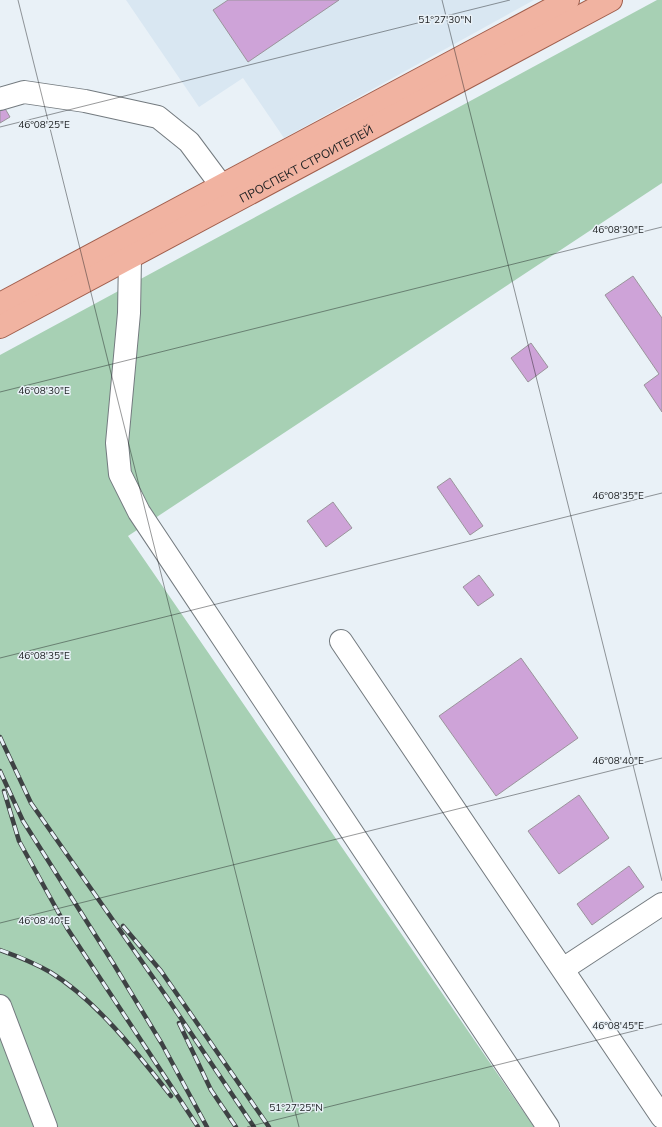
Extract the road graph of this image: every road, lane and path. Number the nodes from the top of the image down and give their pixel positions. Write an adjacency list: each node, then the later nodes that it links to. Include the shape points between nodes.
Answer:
1 (568, 0): 4 (main road, ПРОСПЕКТ СТРОИТЕЛЕЙ)
2 (611, 0): 4 (main road, ПРОСПЕКТ СТРОИТЕЛЕЙ)
3 (0, 99): 4 (street, via 24,92 86,101 158,117 189,142)
4 (226, 194): 5 (main road, ПРОСПЕКТ СТРОИТЕЛЕЙ)
5 (125, 248): 6 (main road, ПРОСПЕКТ СТРОИТЕЛЕЙ); 7 (main road, ПРОСПЕКТ СТРОИТЕЛЕЙ); 14 (street, via 129,313 117,443 120,474 139,512)
6 (0, 304)
7 (0, 327)
8 (341, 641): 10 (street)
9 (662, 904): 10 (street)
10 (562, 969): 12 (street)
11 (0, 1006): 13 (street)
12 (662, 1117)
13 (46, 1127)
14 (548, 1127)

